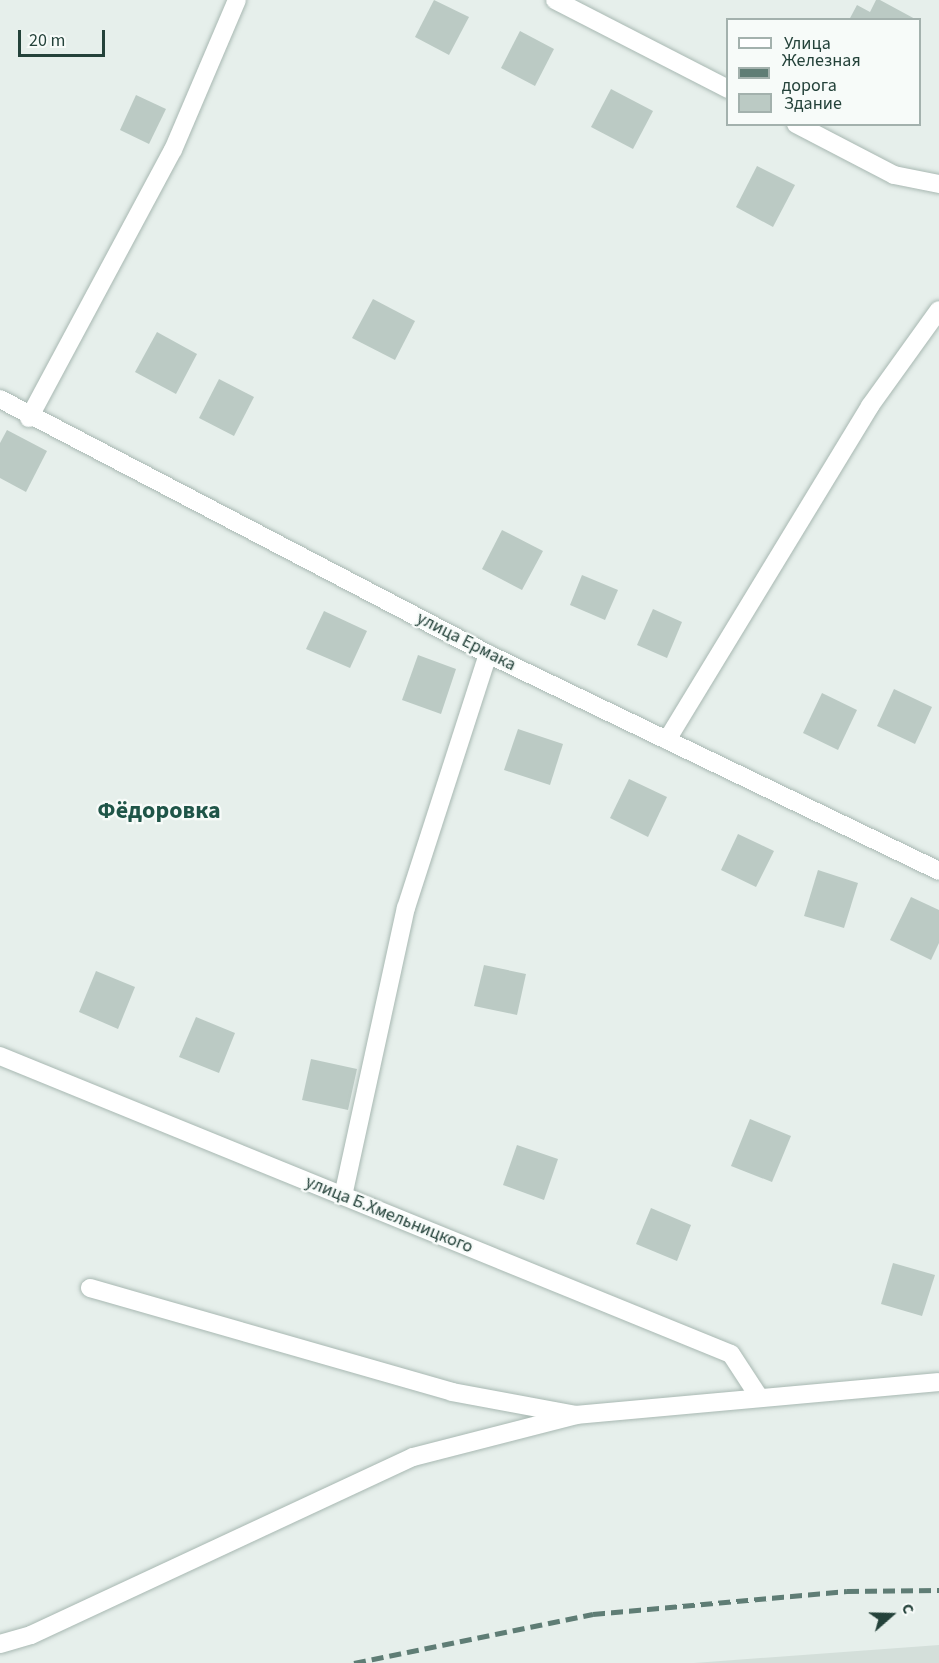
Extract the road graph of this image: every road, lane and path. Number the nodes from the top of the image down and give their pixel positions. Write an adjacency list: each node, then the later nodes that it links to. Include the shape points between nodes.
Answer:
1 (237, 0): 8 (street, via 173,150)
2 (555, 0): 3 (street)
3 (726, 88)
4 (800, 126): 5 (street, via 894,175)
5 (939, 184)
6 (939, 310): 10 (street, via 870,406)
7 (0, 399): 8 (street, улица Ермака)
8 (29, 418): 9 (street, улица Ермака)
9 (488, 654): 10 (street, улица Ермака); 13 (street, via 405,908)
10 (667, 740): 11 (street, улица Ермака)
11 (939, 871)
12 (0, 1056): 13 (street, улица Б.Хмельницкого)
13 (343, 1196): 16 (street, улица Б.Хмельницкого, via 731,1354)
14 (90, 1288): 17 (street, via 452,1392)
15 (939, 1382): 16 (street)
16 (759, 1397): 17 (street)
17 (576, 1415): 18 (street, via 413,1457 30,1635)
18 (0, 1644)

